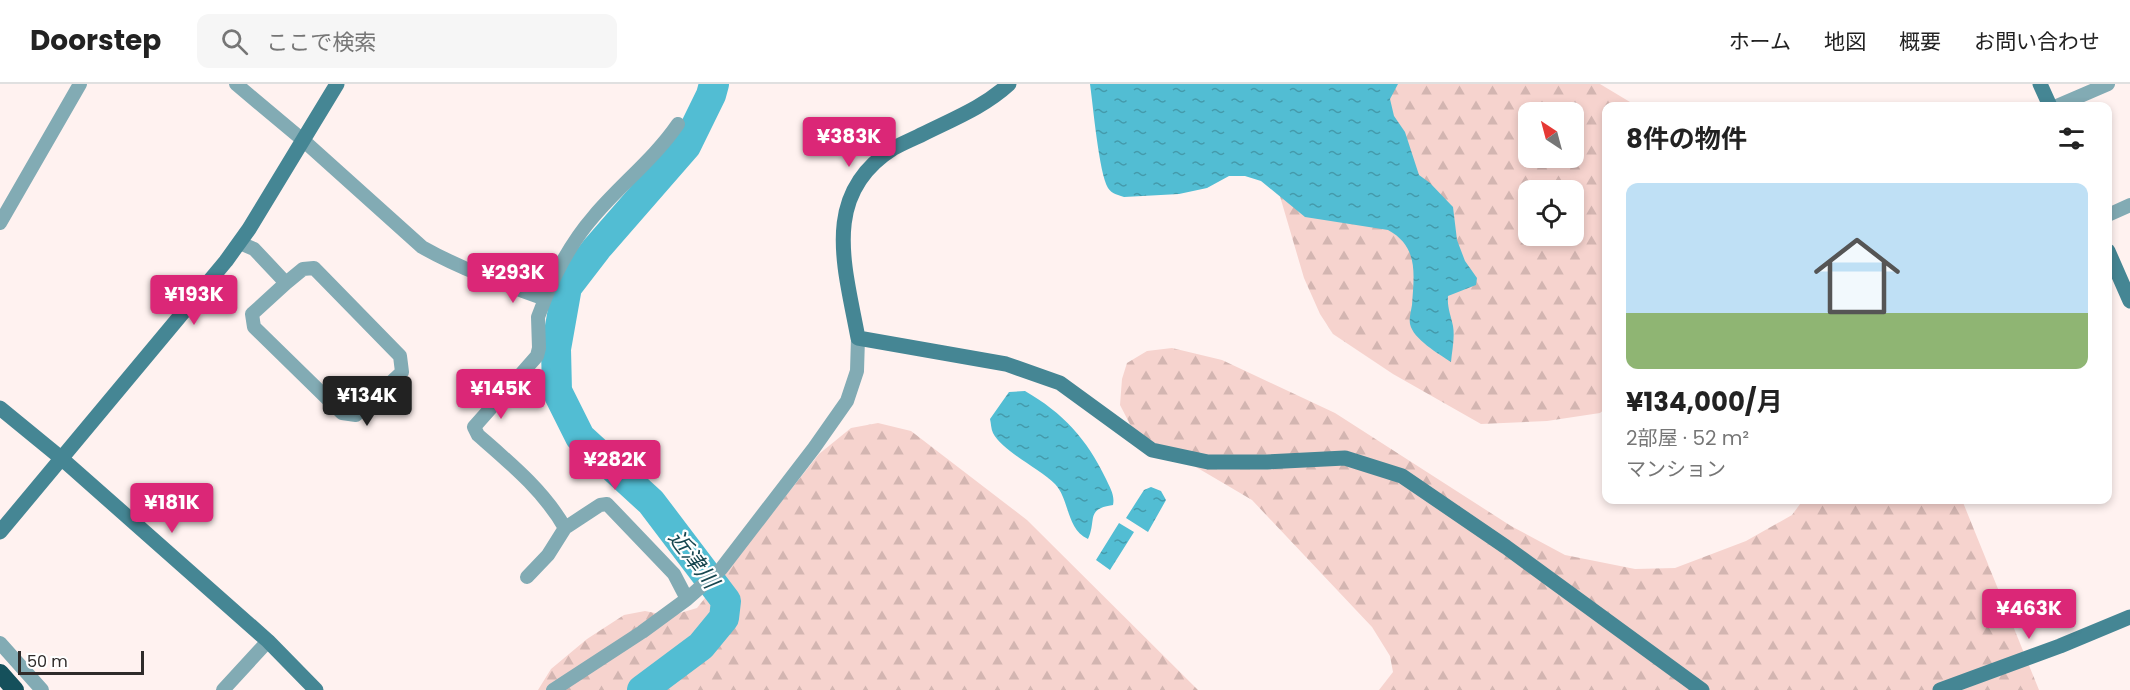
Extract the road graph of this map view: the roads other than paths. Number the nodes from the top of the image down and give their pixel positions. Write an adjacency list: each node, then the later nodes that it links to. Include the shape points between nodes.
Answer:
1 (80, 84): 13 (street)
2 (236, 84): 10 (street)
3 (337, 84): 10 (street)
4 (1009, 84): 19 (street, via 978,107 894,148 873,164 853,189 845,212 842,242)
5 (2040, 84): 7 (street)
6 (2108, 84): 8 (street)
7 (2048, 102)
8 (2066, 102)
9 (678, 124): 17 (street, via 665,143 594,215 555,274)
10 (304, 141): 14 (street); 17 (street, via 422,247 497,282)
11 (2130, 205): 12 (street)
12 (2112, 213)
13 (0, 223)
14 (240, 243): 16 (street, via 254,249); 21 (street)
15 (2112, 260): 18 (street)
16 (285, 283): 16 (street, via 252,314 254,327 342,414 356,415 402,372 400,356 314,268 303,269)
17 (545, 298): 22 (street, via 538,317 537,356 474,427 478,435 521,472)
18 (2130, 301)
19 (858, 338): 25 (street, via 857,371 847,401 721,569); 35 (street, via 1006,364 1060,383 1152,450 1208,462 1345,458 1402,476)
20 (0, 408): 21 (street)
21 (61, 458): 23 (street); 27 (street)
22 (565, 528): 24 (street, via 548,555); 25 (street, via 607,504 674,574)
23 (0, 532)
24 (527, 577)
25 (687, 599): 34 (street)
26 (2130, 617): 36 (street)
27 (268, 641): 32 (street); 33 (street)
28 (0, 643): 31 (street)
29 (0, 673): 30 (highway)
30 (15, 690)
31 (42, 690)
32 (223, 690)
33 (316, 690)
34 (553, 690)
35 (1702, 690)
36 (1940, 690)

